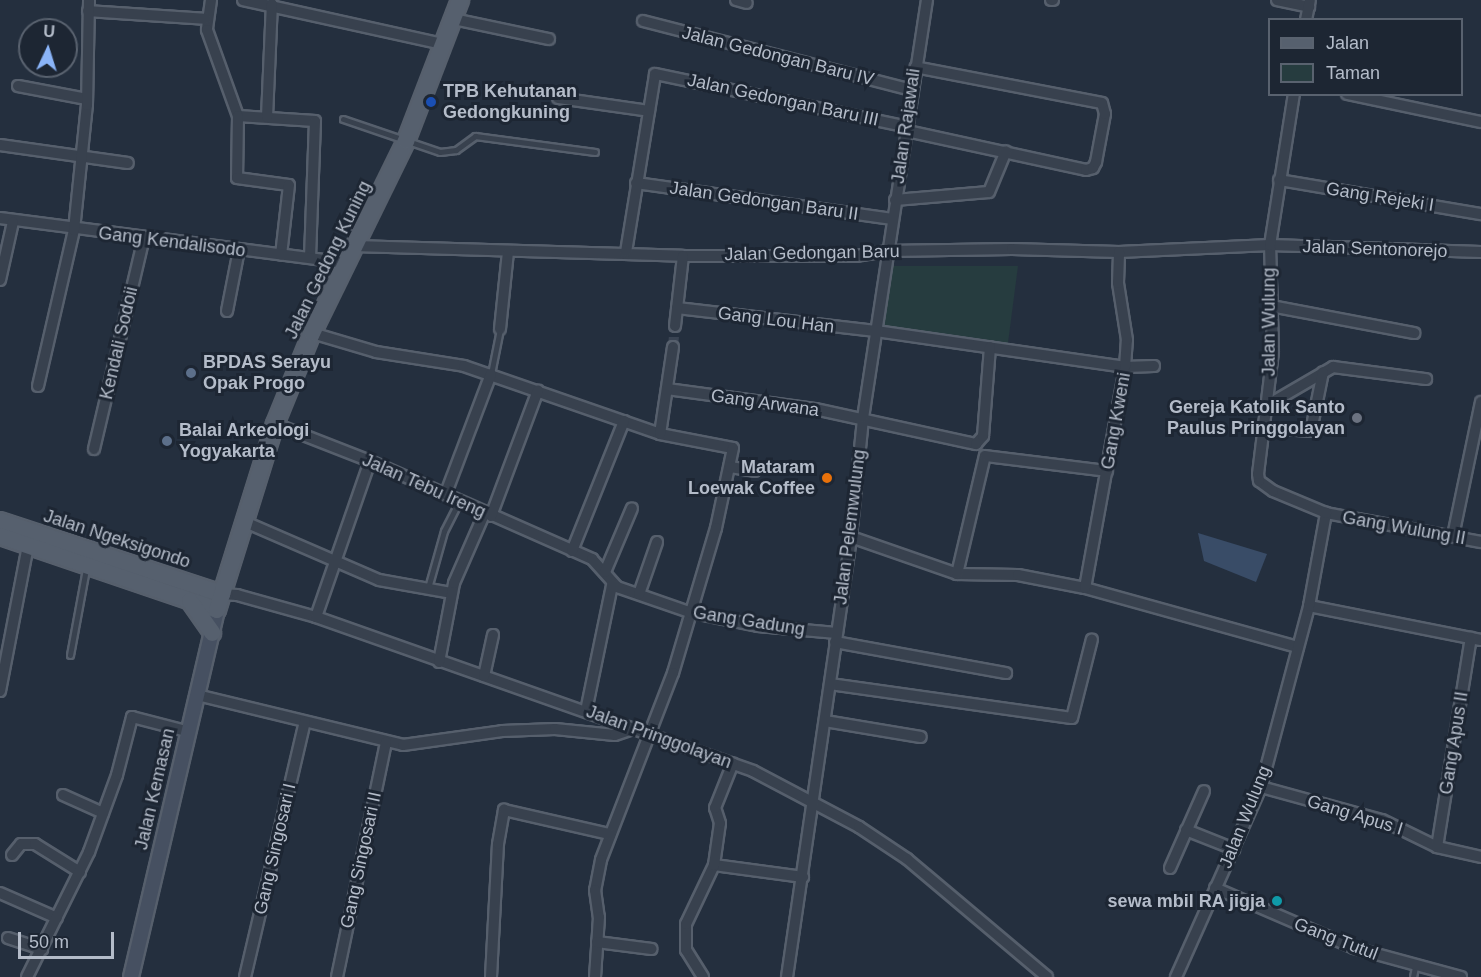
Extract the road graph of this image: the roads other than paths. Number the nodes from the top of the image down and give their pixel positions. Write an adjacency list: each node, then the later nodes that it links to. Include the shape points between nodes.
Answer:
1 (201, 0): 11 (street)
2 (210, 0): 11 (street)
3 (243, 0): 8 (street)
4 (460, 0): 12 (main road, Jalan Gedong Kuning)
5 (927, 0): 16 (street, Jalan Rajawali)
6 (1277, 0): 7 (street)
7 (1309, 3): 10 (street)
8 (272, 4): 15 (street); 25 (street)
9 (89, 5): 11 (street); 22 (street)
10 (1306, 18)
11 (207, 19): 24 (street, via 212,45)
12 (453, 19): 14 (street); 15 (main road, Jalan Gedong Kuning)
13 (643, 21): 18 (street, Jalan Gedongan Baru IV)
14 (549, 39)
15 (443, 44): 29 (main road, Jalan Gedong Kuning)
16 (915, 67): 18 (street, Jalan Rajawali); 31 (street, Jalan Gedongan Baru III, via 1102,104 1105,114 1093,168 1086,170)
17 (18, 86): 22 (street)
18 (912, 90): 28 (street, Jalan Rajawali)
19 (1294, 96): 35 (street, Jalan Wulung)
20 (1357, 96): 27 (street)
21 (558, 98): 23 (street)
22 (87, 99): 33 (street)
23 (649, 111): 28 (street, Jalan Gedongan Baru III, via 658,73); 36 (street)
24 (238, 116): 25 (street); 52 (street, via 237,178 289,185)
25 (267, 117): 54 (street, via 315,121)
26 (343, 119): 29 (lane)
27 (1481, 122)
28 (908, 129): 31 (street, Jalan Gedongan Baru III); 37 (street, Jalan Rajawali)
29 (406, 141): 32 (lane, via 440,152 456,150 474,136); 45 (main road, Jalan Gedong Kuning)
30 (0, 145): 33 (street)
31 (1006, 151): 37 (street, via 989,192)
32 (595, 152)
33 (83, 157): 34 (street); 42 (street)
34 (128, 163)
35 (1279, 180): 38 (street, Gang Rejeki I); 44 (street, Jalan Wulung)
36 (636, 183): 40 (street, Jalan Gedongan Baru II); 49 (street)
37 (895, 200): 40 (street, Jalan Rajawali)
38 (1481, 214)
39 (0, 218): 41 (street, Gang Kendalisodo)
40 (892, 219): 47 (street, Jalan Rajawali)
41 (13, 222): 42 (street, Gang Kendalisodo); 56 (street)
42 (74, 230): 43 (street, Gang Kendalisodo); 72 (street)
43 (144, 238): 46 (street, Gang Kendalisodo); 82 (street, Kendali Sodoii)
44 (1270, 245): 50 (street, Jalan Gedongan Baru); 51 (street, Jalan Sentonorejo); 57 (street, Jalan Wulung)
45 (354, 246): 48 (street, Jalan Gedongan Baru); 55 (main road, Jalan Gedong Kuning)
46 (238, 250): 52 (street, Gang Kendalisodo); 59 (street)
47 (887, 251): 50 (street, Jalan Gedongan Baru); 53 (street, Jalan Gedongan Baru, via 856,256); 62 (street, Jalan Pelemwulung)
48 (508, 252): 49 (street, Jalan Gedongan Baru); 61 (street)
49 (626, 252): 53 (street, Jalan Gedongan Baru)
50 (1119, 252): 68 (street, Gang Kweni, via 1118,283 1127,340)
51 (1481, 252)
52 (280, 255): 54 (street, Gang Kendalisodo)
53 (683, 256): 58 (street)
54 (310, 258): 55 (street, Gang Kendalisodo)
55 (345, 263): 63 (main road, Jalan Gedong Kuning)
56 (0, 280)
57 (1271, 306): 64 (street); 76 (street, Jalan Wulung, via 1273,351)
58 (677, 308): 60 (street); 62 (street, Gang Lou Han)
59 (227, 311)
60 (675, 326)
61 (500, 329): 70 (lane)
62 (876, 331): 66 (street, Gang Lou Han); 77 (street, Jalan Pelemwulung)
63 (312, 333): 70 (street, via 376,352 457,364); 79 (main road, Jalan Gedong Kuning)
64 (1414, 333)
65 (673, 347): 73 (street)
66 (990, 347): 68 (street, Gang Lou Han); 77 (street, Gang Arwana, via 983,435 978,443)
67 (1154, 366): 68 (street, Gang Lou Han, via 1140,363)
68 (1125, 367): 86 (street, Gang Kweni)
69 (1323, 372): 71 (street, via 1340,367); 76 (street); 80 (street, via 1311,431)
70 (491, 374): 74 (street); 87 (street)
71 (1426, 379)
72 (38, 386)
73 (667, 389): 77 (street, Gang Arwana); 81 (street)
74 (538, 390): 78 (street); 91 (street)
75 (1481, 402): 96 (street)
76 (1266, 406): 80 (street, Jalan Wulung)
77 (863, 418): 95 (street, Jalan Pelemwulung)
78 (624, 421): 81 (street); 100 (street)
79 (275, 424): 83 (street, Jalan Tebu Ireng); 93 (main road, Jalan Gedong Kuning)
80 (1268, 428): 90 (street, Jalan Wulung, via 1259,481)
81 (660, 434): 84 (street, via 733,448)
82 (94, 449)
83 (370, 461): 87 (street, Jalan Tebu Ireng); 102 (street)
84 (730, 467): 85 (street); 113 (street)
85 (755, 471)
86 (1107, 471): 104 (street, via 985,456); 106 (street, Gang Kweni)
87 (446, 493): 88 (street, Jalan Tebu Ireng)
88 (459, 500): 91 (street, Jalan Tebu Ireng); 107 (lane, via 444,531)
89 (632, 508): 103 (street)
90 (1326, 513): 96 (street, Gang Wulung II); 112 (street, Jalan Wulung)
91 (488, 514): 100 (street, Jalan Tebu Ireng); 108 (street)
92 (0, 521): 101 (main road, Jalan Ngeksigondo)
93 (245, 522): 102 (street); 111 (main road, Jalan Gedong Kuning)
94 (0, 536): 99 (main road, Jalan Ngeksigondo)
95 (851, 537): 104 (street); 117 (street, Jalan Pelemwulung)
96 (1453, 537): 98 (street, Gang Wulung II)
97 (657, 542): 109 (street)
98 (1481, 542)
99 (28, 546): 101 (main road, Jalan Ngeksigondo); 126 (street)
100 (572, 552): 103 (street, via 592,559)
101 (88, 558): 110 (main road, Jalan Ngeksigondo); 111 (main road, Jalan Ngeksigondo); 121 (lane)
102 (333, 562): 107 (street, via 395,585); 114 (street)
103 (605, 572): 105 (street)
104 (957, 574): 106 (street, via 1018,575)
105 (612, 585): 109 (street, Gang Gadung); 128 (street)
106 (1085, 588): 120 (street)
107 (428, 590): 108 (street)
108 (451, 593): 122 (street)
109 (639, 594): 113 (street, Gang Gadung)
110 (190, 601): 111 (main road, Jalan Ngeksigondo); 115 (main road)
111 (219, 602): 114 (street, Jalan Pringgolayan, via 237,595); 115 (street, Jalan Kemasan)
112 (1309, 606): 119 (street); 120 (street, Jalan Wulung)
113 (689, 612): 117 (street, Gang Gadung); 133 (street)
114 (316, 617): 122 (street, Jalan Pringgolayan)
115 (212, 633): 127 (street, Jalan Kemasan)
116 (493, 635): 124 (street)
117 (836, 637): 123 (street, Gang Gadung); 125 (street, Jalan Pelemwulung)
118 (1092, 639): 125 (street, via 1072,718)
119 (1476, 640): 144 (street, Gang Apus II)
120 (1298, 647): 137 (street, Jalan Wulung)
121 (70, 655)
122 (440, 662): 124 (street, Jalan Pringgolayan)
123 (1006, 673)
124 (484, 676): 128 (street, Jalan Pringgolayan)
125 (830, 684): 129 (street, Jalan Pelemwulung)
126 (0, 692)
127 (198, 695): 130 (street); 132 (street, Jalan Kemasan)
128 (586, 711): 131 (street, Jalan Pringgolayan)
129 (825, 721): 134 (street); 140 (street, Jalan Pelemwulung)
130 (305, 722): 135 (street); 162 (street, Gang Singosari I)
131 (635, 728): 133 (street, Jalan Pringgolayan); 135 (street, via 615,735 529,730 403,745)
132 (186, 731): 141 (street, via 132,717); 161 (street, Jalan Kemasan)
133 (650, 734): 136 (street, Jalan Pringgolayan); 143 (street)
134 (921, 737)
135 (386, 742): 163 (street, Gang Singosari II)
136 (733, 763): 140 (street, Jalan Pringgolayan); 148 (street, via 715,808 720,823)
137 (1261, 787): 144 (street, Gang Apus I, via 1382,820); 145 (street, Jalan Wulung)
138 (1204, 791): 142 (street)
139 (63, 795): 141 (street)
140 (813, 802): 151 (street, Jalan Pelemwulung); 168 (street, Jalan Pringgolayan, via 907,859)
141 (103, 813): 150 (street)
142 (1186, 830): 145 (street); 149 (street)
143 (610, 834): 156 (street, via 595,890); 164 (street, via 504,810 498,844)
144 (1437, 847): 147 (street, Gang Apus I)
145 (1234, 849): 152 (street, Jalan Wulung)
146 (12, 855): 150 (street, via 21,844 35,844)
147 (1481, 857)
148 (714, 865): 151 (street); 166 (street, via 686,924 686,950)
149 (1170, 868)
150 (80, 872): 154 (street)
151 (803, 877): 167 (street, Jalan Pelemwulung)
152 (1215, 888): 159 (street, Gang Tutul); 169 (street, Jalan Wulung)
153 (0, 893): 154 (street)
154 (57, 918): 157 (street)
155 (8, 938): 157 (street)
156 (597, 942): 158 (street); 165 (street)
157 (42, 949): 160 (street)
158 (652, 949)
159 (1414, 972): 170 (street, Gang Tutul)
160 (27, 977)
161 (132, 977)
162 (245, 977)
163 (337, 977)
164 (490, 977)
165 (595, 977)
166 (703, 977)
167 (787, 977)
168 (1047, 977)
169 (1176, 977)
170 (1461, 977)

